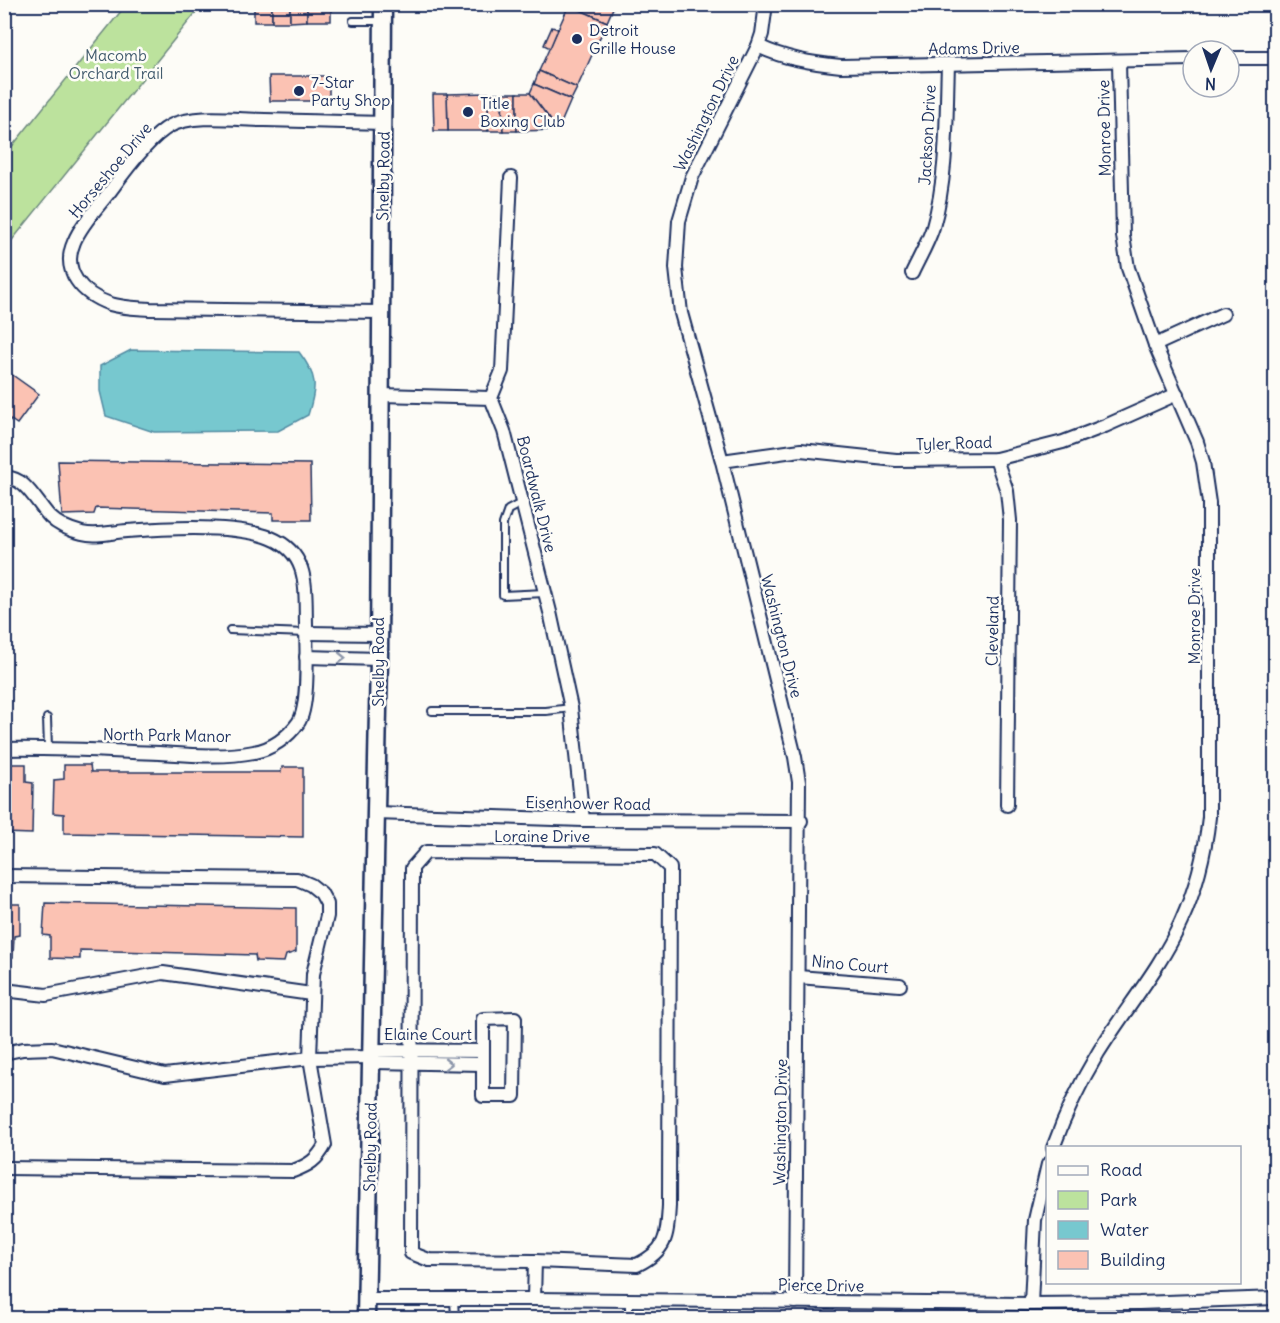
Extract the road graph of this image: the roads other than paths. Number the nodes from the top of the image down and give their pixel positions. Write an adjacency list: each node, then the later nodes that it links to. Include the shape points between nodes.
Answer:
1 (766, 4): 4 (street, Washington Drive)
2 (383, 13): 3 (lane); 10 (street, Shelby Road)
3 (353, 21)
4 (758, 46): 9 (street, Adams Drive, via 796,60 841,66); 20 (street, Washington Drive, via 692,177 676,245 681,313)
5 (1241, 58): 6 (street)
6 (1275, 58)
7 (1181, 59): 8 (street, Adams Drive)
8 (1119, 62): 9 (street, Adams Drive); 15 (street, Monroe Drive, via 1122,236 1128,268)
9 (948, 65): 12 (street, Jackson Drive, via 945,157 939,202 932,229)
10 (384, 123): 13 (street, Shelby Road); 13 (street, Horseshoe Drive, via 218,119 170,126 157,135 80,231 71,250 70,265 79,285 110,304 128,308)
11 (511, 178): 18 (street, via 502,370)
12 (912, 273)
13 (380, 312): 17 (street, Shelby Road)
14 (1223, 314): 15 (street)
15 (1155, 345): 16 (street, Monroe Drive)
16 (1177, 394): 19 (street, Tyler Road, via 1063,442); 49 (street, Monroe Drive, via 1203,462 1209,503 1207,837 1181,922 1098,1053)
17 (381, 395): 18 (street); 26 (street, Shelby Road)
18 (491, 398): 22 (street, Boardwalk Drive, via 504,431)
19 (996, 459): 20 (street, Tyler Road, via 896,460 801,450); 34 (street, Cleveland, via 1007,491 1010,520)
20 (722, 461): 37 (street, Washington Drive, via 795,757)
21 (8, 478): 25 (street, North Park Manor, via 23,483 52,519 69,530 92,536 171,528 231,530 270,538 287,547 300,562 304,573)
22 (522, 502): 23 (street, Boardwalk Drive); 23 (lane, via 508,510 503,524 503,595)
23 (546, 593): 29 (street, Boardwalk Drive)
24 (231, 630): 25 (lane)
25 (306, 633): 26 (street); 27 (street, North Park Manor)
26 (378, 634): 28 (street, Shelby Road)
27 (306, 657): 28 (street, one-way to 28); 32 (street, North Park Manor, via 305,704 300,721 280,743 256,752 208,755)
28 (379, 659): 35 (street, Shelby Road)
29 (570, 708): 30 (lane); 36 (street, Boardwalk Drive)
30 (432, 711)
31 (47, 718): 32 (lane)
32 (48, 748): 33 (street, North Park Manor)
33 (4, 749)
34 (1007, 805)
35 (376, 813): 36 (street, Eisenhower Road); 45 (street, Shelby Road)
36 (583, 820): 37 (street, Eisenhower Road)
37 (801, 821): 39 (street, Washington Drive)
38 (4, 876): 42 (street, via 297,879 321,893 327,904)
39 (798, 977): 40 (street, Nino Court); 58 (street, Washington Drive)
40 (900, 985)
41 (4, 990): 42 (street, via 46,995 162,973)
42 (311, 993): 47 (street)
43 (483, 1051): 46 (street, Elaine Court); 48 (street, Elaine Court); 48 (street, Elaine Court, via 483,1019 515,1018 514,1096 483,1096)
44 (4, 1053): 47 (street, Elaine Court, via 52,1048 165,1075)
45 (372, 1056): 46 (street, Elaine Court); 47 (street, Elaine Court); 54 (street, Shelby Road)
46 (411, 1057): 48 (street, Elaine Court, one-way to 48); 52 (street, Loraine Drive, via 411,1253 429,1260); 52 (street, Loraine Drive, via 412,868 426,852 655,854 670,868 669,1206 663,1246 637,1265)
47 (310, 1058): 50 (street, via 325,1145 308,1166 293,1171)
48 (483, 1064)
49 (1054, 1146)
50 (4, 1168)
51 (1046, 1169): 59 (street, via 1035,1220)
52 (535, 1261): 56 (street)
53 (1275, 1298): 59 (street, Pierce Drive)
54 (366, 1299): 55 (street, Pierce Drive); 60 (street, Shelby Road)
55 (454, 1299): 56 (street, Pierce Drive); 61 (lane)
56 (534, 1299): 57 (street, Pierce Drive)
57 (629, 1300): 58 (street, Pierce Drive); 62 (lane)
58 (795, 1302): 59 (street, Pierce Drive)
59 (1031, 1304)
60 (366, 1318)
61 (455, 1318)
62 (629, 1318)

